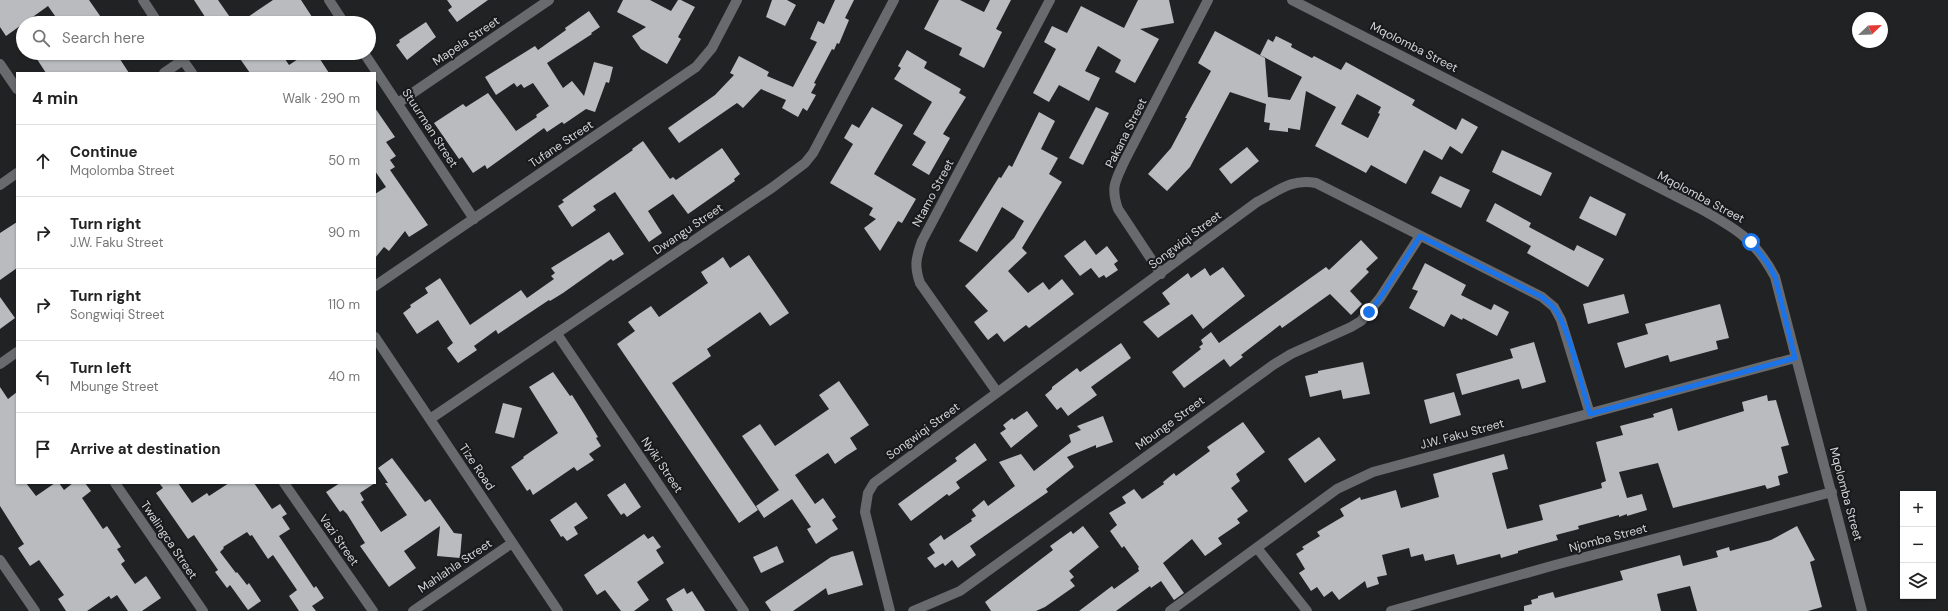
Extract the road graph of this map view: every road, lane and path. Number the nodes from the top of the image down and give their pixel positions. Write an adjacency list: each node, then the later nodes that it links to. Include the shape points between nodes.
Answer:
1 (143, 0): 9 (street)
2 (329, 0): 10 (street)
3 (549, 0): 18 (street, Mapela Street)
4 (737, 0): 21 (street, Tufane Street, via 712,48 696,67)
5 (894, 0): 25 (street, Dwangu Street, via 820,141 805,162 773,187)
6 (1050, 0): 30 (street, Ntamo Street, via 922,241 917,256 916,269 920,283)
7 (1208, 0): 23 (street, Pakana Street, via 1125,160 1114,187 1118,209)
8 (1292, 0): 28 (street, Mqolomba Street, via 1692,205 1741,233 1759,252 1775,277)
9 (153, 16)
10 (339, 16)
11 (176, 60): 15 (street)
12 (183, 60): 16 (street)
13 (369, 60): 18 (street, Stuurman Street)
14 (0, 64): 17 (street)
15 (165, 72)
16 (191, 72)
17 (16, 88)
18 (398, 102): 21 (street, Stuurman Street)
19 (16, 174): 20 (street)
20 (0, 185)
21 (474, 219): 24 (street, Tufane Street)
22 (1420, 236): 23 (street, Songwiqi Street, via 1316,183 1298,182 1257,202); 31 (street, Songwiqi Street, via 1542,297 1554,307 1567,334); 46 (street, Mbunge Street, via 1380,298 1361,320 1273,365 960,591)
23 (1161, 274): 30 (street, Songwiqi Street)
24 (376, 285)
25 (557, 334): 32 (street, Dwangu Street); 44 (street, Nyiki Street)
26 (376, 338): 32 (street, Tize Road)
27 (16, 353): 29 (street)
28 (1795, 358): 31 (street, J.W. Faku Street); 35 (street, Mqolomba Street)
29 (0, 364)
30 (997, 392): 45 (street, Songwiqi Street, via 885,474 868,493 865,512)
31 (1590, 414): 37 (street, J.W. Faku Street, via 1373,472 1337,489)
32 (430, 419): 36 (street, Tize Road)
33 (116, 484): 40 (street, Twalingca Street)
34 (285, 484): 41 (street, Vazi Street)
35 (1832, 492): 49 (street, Njomba Street); 50 (street, Mqolomba Street)
36 (512, 543): 42 (street, Mahlahla Street); 43 (street, Tize Road)
37 (1257, 548): 47 (street, J.W. Faku Street); 48 (street)
38 (0, 560): 39 (street)
39 (35, 611)
40 (202, 611)
41 (373, 611)
42 (412, 611)
43 (558, 611)
44 (744, 611)
45 (890, 611)
46 (913, 611)
47 (1170, 611)
48 (1308, 611)
49 (1391, 611)
50 (1862, 611)

